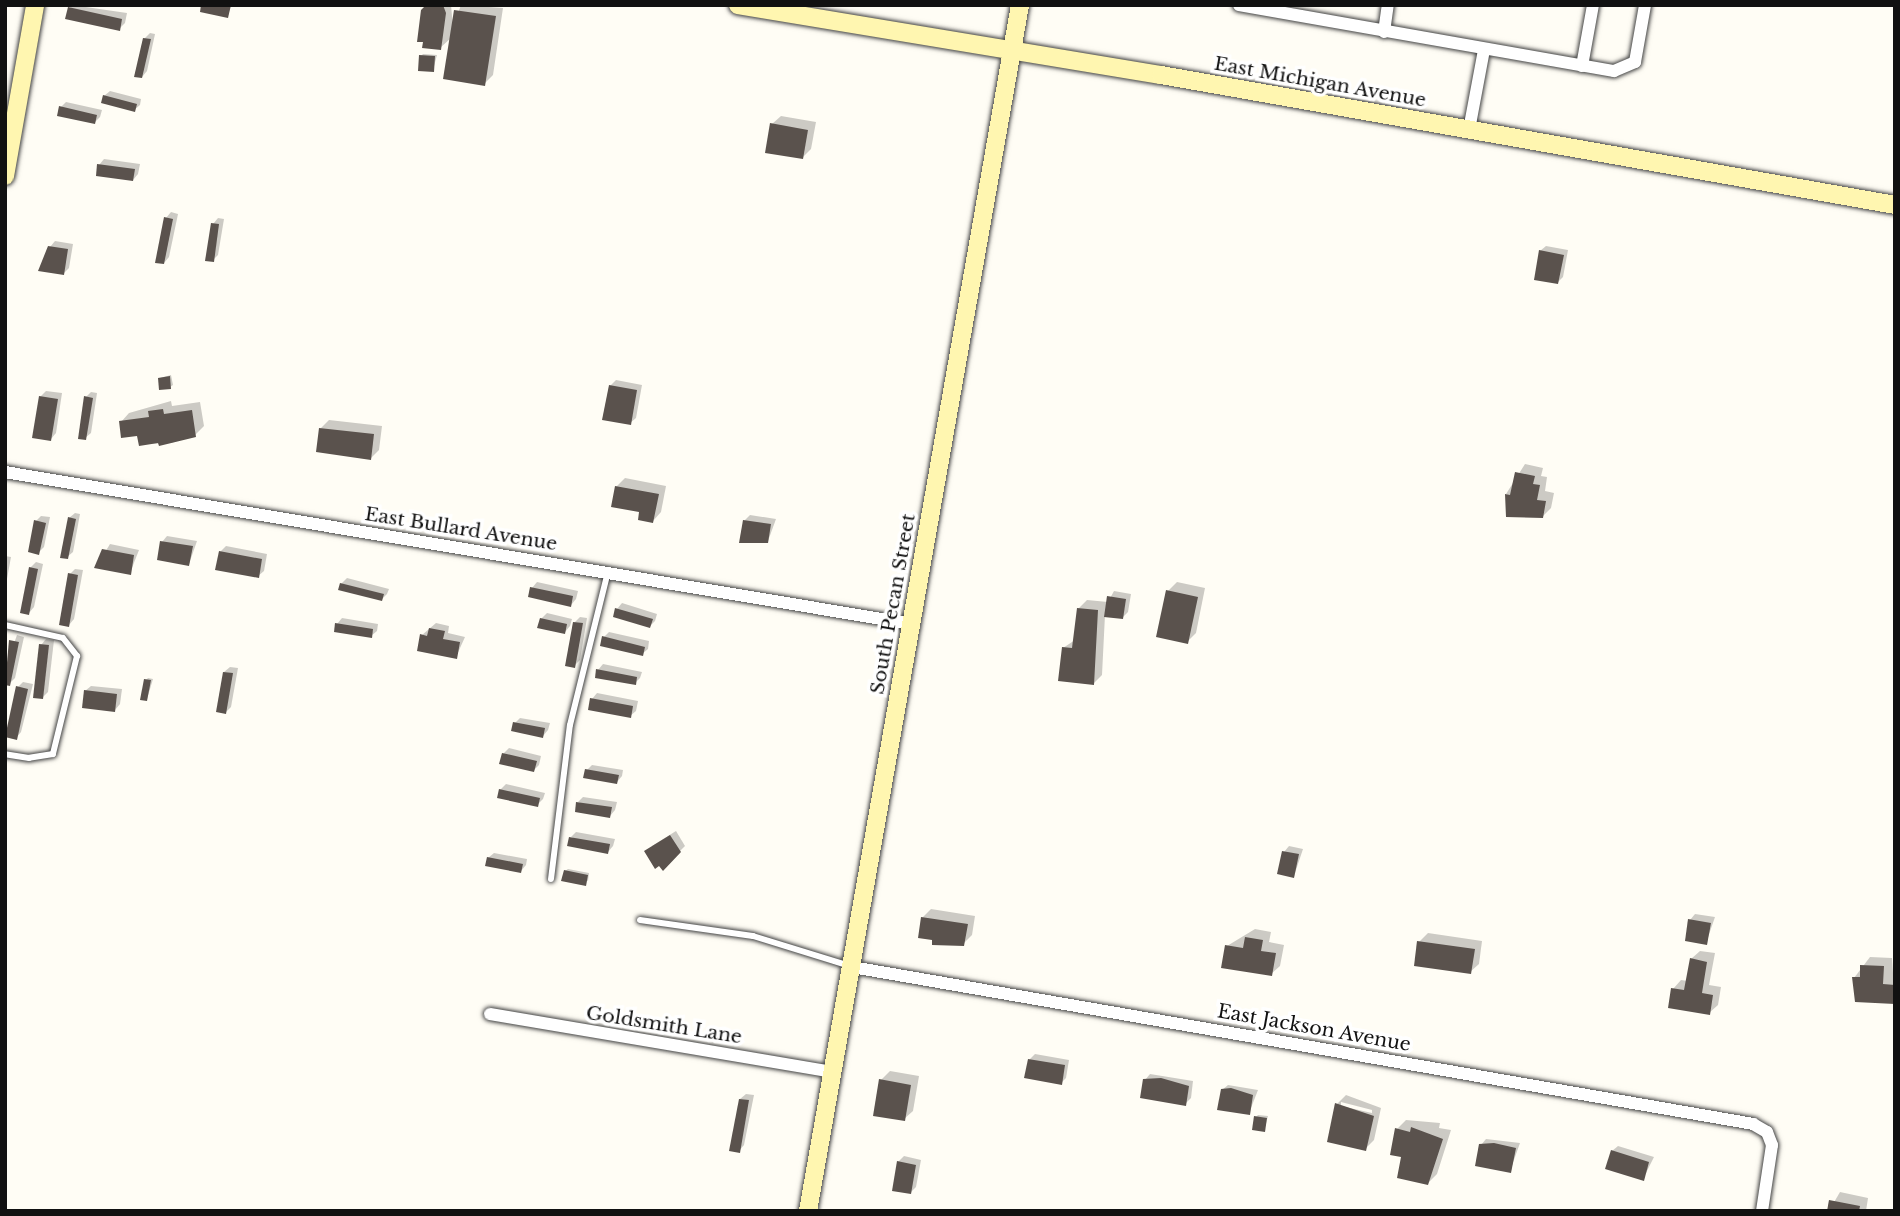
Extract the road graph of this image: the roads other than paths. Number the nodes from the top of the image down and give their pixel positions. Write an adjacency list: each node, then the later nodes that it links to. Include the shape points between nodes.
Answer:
1 (35, 5): 14 (street)
2 (738, 5): 8 (street, East Michigan Avenue)
3 (1020, 5): 10 (street, South Pecan Street)
4 (1238, 5): 9 (street)
5 (1388, 5): 9 (street)
6 (1593, 5): 12 (street)
7 (1645, 5): 12 (street, via 1635,62 1614,71)
8 (811, 11): 10 (street, East Michigan Avenue)
9 (1384, 32): 11 (street)
10 (1012, 49): 13 (street, East Michigan Avenue); 18 (street, South Pecan Street)
11 (1484, 50): 12 (street); 13 (street)
12 (1582, 66)
13 (1469, 130): 15 (street, East Michigan Avenue)
14 (5, 176)
15 (1895, 205)
16 (5, 472): 17 (street, East Bullard Avenue)
17 (608, 572): 18 (street, East Bullard Avenue); 21 (lane, via 570,725)
18 (911, 624): 23 (street, South Pecan Street)
19 (5, 625): 20 (lane, via 64,638 77,656 52,754 29,758)
20 (5, 754)
21 (551, 879)
22 (640, 920): 23 (lane, via 753,936)
23 (852, 967): 25 (street, South Pecan Street); 27 (street, East Jackson Avenue, via 1753,1124 1767,1132 1771,1163)
24 (490, 1014): 25 (street, Goldsmith Lane)
25 (832, 1072): 26 (street, South Pecan Street)
26 (807, 1211)
27 (1762, 1211)

